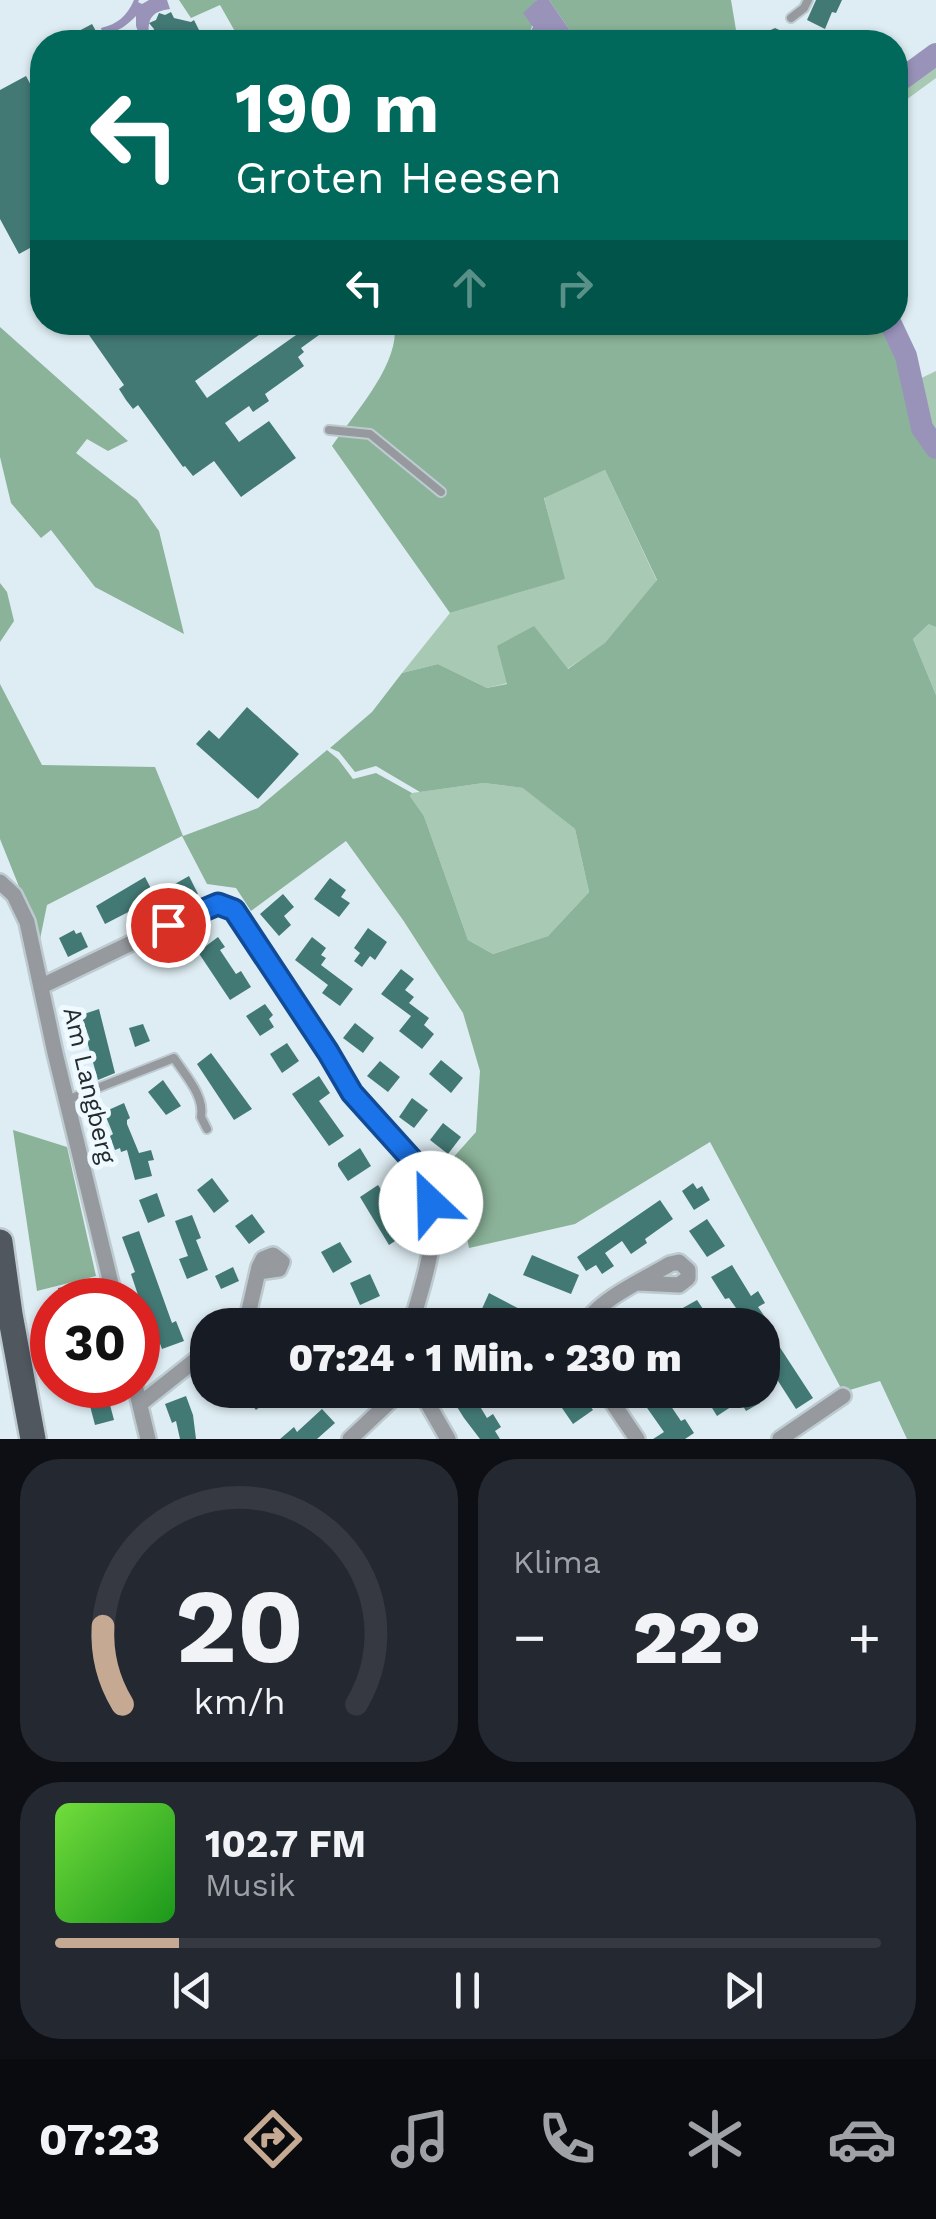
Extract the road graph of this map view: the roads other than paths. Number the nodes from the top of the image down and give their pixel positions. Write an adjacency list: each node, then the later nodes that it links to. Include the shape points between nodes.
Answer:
1 (808, 0): 2 (lane)
2 (791, 18)
3 (328, 430): 4 (lane, via 370,434)
4 (441, 492)
5 (2, 885): 6 (street, Am Langberg, via 27,922)
6 (42, 986): 7 (street, Am Langberg); 14 (street, via 198,911 218,904 234,910 352,1093 415,1163 431,1203 432,1227)
7 (67, 1100): 8 (lane, via 174,1058 196,1091); 11 (street, Am Langberg)
8 (207, 1129)
9 (0, 1242): 23 (main road)
10 (258, 1272): 13 (street)
11 (110, 1278)
12 (638, 1283): 15 (street)
13 (250, 1308)
14 (416, 1308)
15 (599, 1308)
16 (190, 1364): 17 (street)
17 (160, 1388)
18 (842, 1396): 28 (street)
19 (141, 1408): 24 (street)
20 (383, 1408): 25 (street)
21 (430, 1408): 26 (street)
22 (616, 1408): 27 (street)
23 (33, 1439)
24 (148, 1439)
25 (350, 1439)
26 (448, 1439)
27 (636, 1439)
28 (780, 1439)

